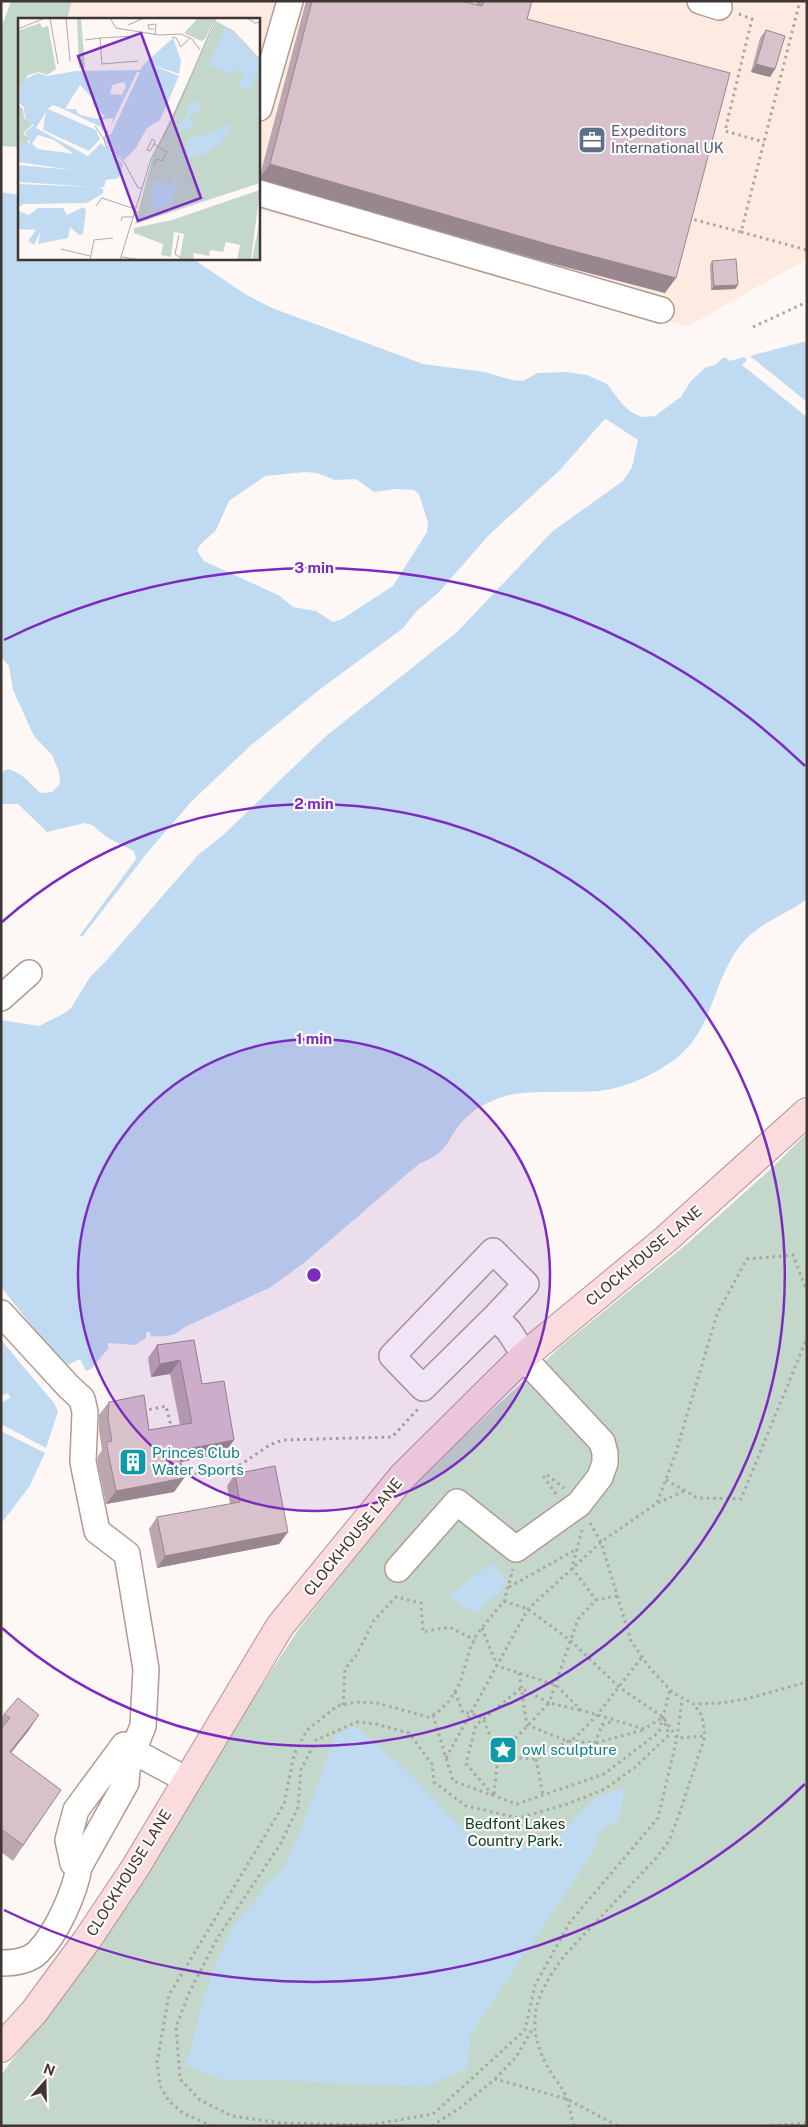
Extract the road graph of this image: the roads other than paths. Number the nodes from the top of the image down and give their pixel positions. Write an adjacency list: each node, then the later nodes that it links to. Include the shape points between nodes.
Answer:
1 (290, 1): 2 (lane)
2 (260, 105)
3 (260, 193): 4 (lane)
4 (661, 310)
5 (29, 973): 6 (lane)
6 (1, 998)
7 (807, 1112): 10 (main road, CLOCKHOUSE LANE, via 666,1239)
8 (1, 1313): 12 (lane, via 82,1399 85,1412 83,1462 97,1532 128,1554 146,1669 143,1726)
9 (495, 1317): 9 (lane, via 526,1284 493,1251 392,1356 424,1388); 10 (lane, via 509,1331)
10 (524, 1356): 11 (lane, via 602,1442 606,1464 600,1476 577,1503 516,1549 457,1502); 13 (main road, CLOCKHOUSE LANE, via 402,1477 280,1626)
11 (398, 1569)
12 (134, 1751): 13 (lane); 15 (lane, via 124,1745); 16 (lane, via 126,1783)
13 (187, 1780): 18 (main road, CLOCKHOUSE LANE, via 135,1868)
14 (56, 1791): 15 (lane)
15 (78, 1807): 16 (lane, via 68,1840 73,1863)
16 (80, 1867): 17 (lane, via 69,1901 38,1952 22,1961)
17 (1, 1963)
18 (34, 2012): 19 (lane); 20 (main road, CLOCKHOUSE LANE)
19 (1, 2029)
20 (1, 2048)

